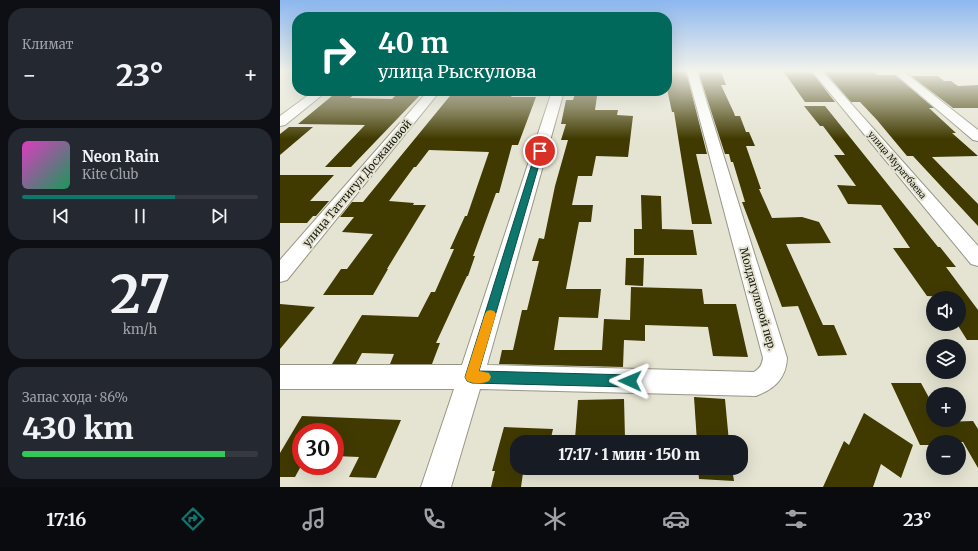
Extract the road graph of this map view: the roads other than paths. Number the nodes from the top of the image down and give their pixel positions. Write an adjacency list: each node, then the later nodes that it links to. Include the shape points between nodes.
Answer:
1 (699, 94): 12 (street, Молдагуловой пер., via 775,358 772,371 766,380 756,384)
2 (836, 94): 9 (street, улица Муратбаева)
3 (924, 94): 8 (street)
4 (314, 96): 7 (street)
5 (430, 96): 10 (street, улица Таттигул Досжановой)
6 (556, 96): 12 (street)
7 (280, 122)
8 (978, 137)
9 (978, 259)
10 (280, 274)
11 (280, 377): 12 (street)
12 (472, 377): 13 (street)
13 (436, 487)

